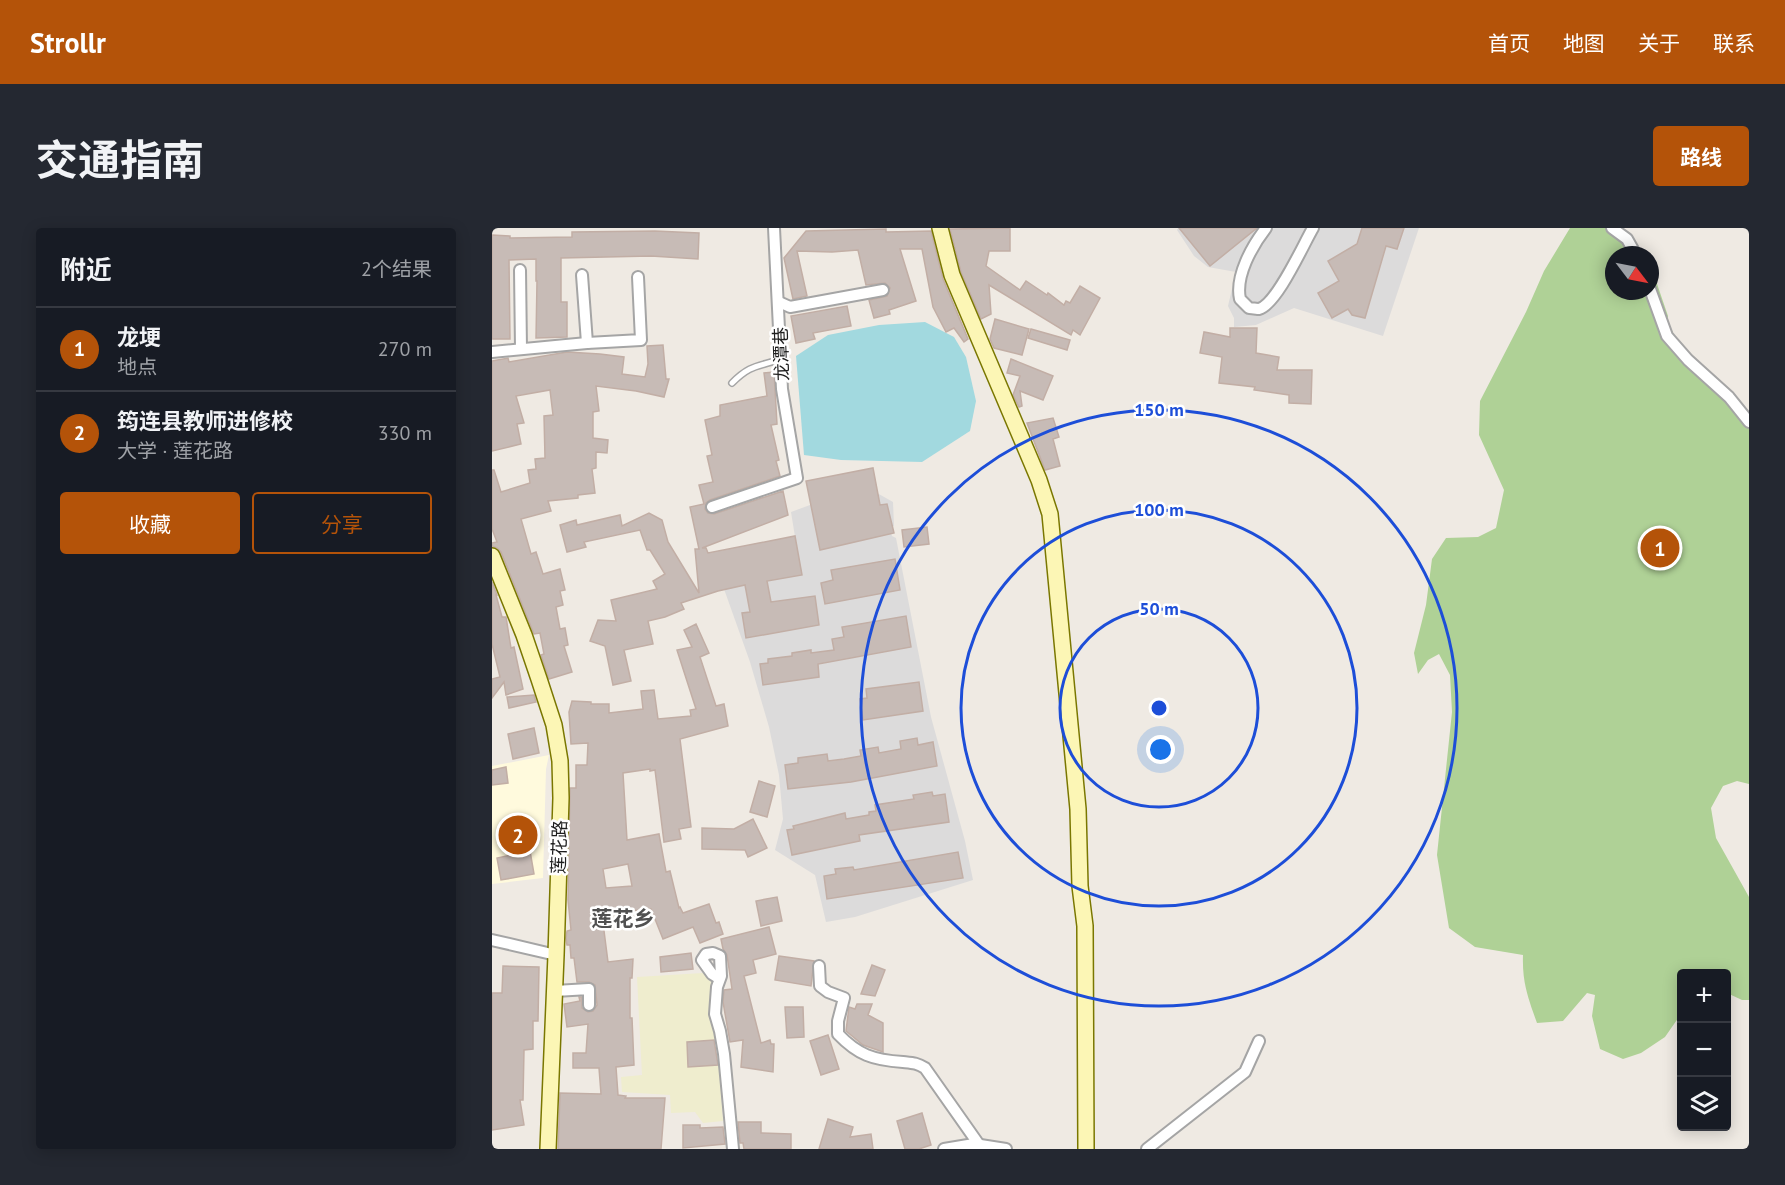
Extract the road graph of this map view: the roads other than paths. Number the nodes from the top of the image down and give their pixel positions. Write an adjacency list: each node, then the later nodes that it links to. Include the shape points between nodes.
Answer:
1 (774, 228): 12 (street, 龙潭巷)
2 (940, 228): 33 (street, via 952,275 1050,514 1085,926)
3 (1266, 228): 4 (street, via 1240,282 1240,299 1249,308 1258,309 1270,302)
4 (1313, 228)
5 (1612, 228): 6 (street)
6 (1631, 246)
7 (520, 270): 14 (street)
8 (582, 275): 13 (street)
9 (638, 277): 13 (street, via 641,340)
10 (883, 290): 12 (street, via 790,307)
11 (1654, 300): 18 (street, via 1667,336)
12 (779, 303): 16 (street, 龙潭巷)
13 (587, 343): 14 (street)
14 (522, 349): 15 (street)
15 (492, 352)
16 (781, 359): 17 (lane, via 745,370); 19 (street, 龙潭巷, via 782,389 797,478)
17 (732, 383)
18 (1749, 422)
19 (712, 507)
20 (492, 556): 22 (street, 莲花路, via 554,725 560,761)
21 (492, 940): 22 (street)
22 (556, 955): 25 (street, 莲花路)
23 (819, 966): 28 (street, via 819,986 844,998 838,1034 861,1054 917,1062 925,1068)
24 (720, 979): 30 (street, via 715,1014 724,1054)
25 (555, 991): 26 (street, via 589,989); 29 (street, 莲花路)
26 (589, 1005)
27 (1259, 1041): 34 (street, via 1245,1072)
28 (981, 1147): 31 (street, via 974,1144); 32 (street)
29 (548, 1149)
30 (733, 1149)
31 (944, 1149)
32 (1006, 1149)
33 (1086, 1149)
34 (1147, 1149)

